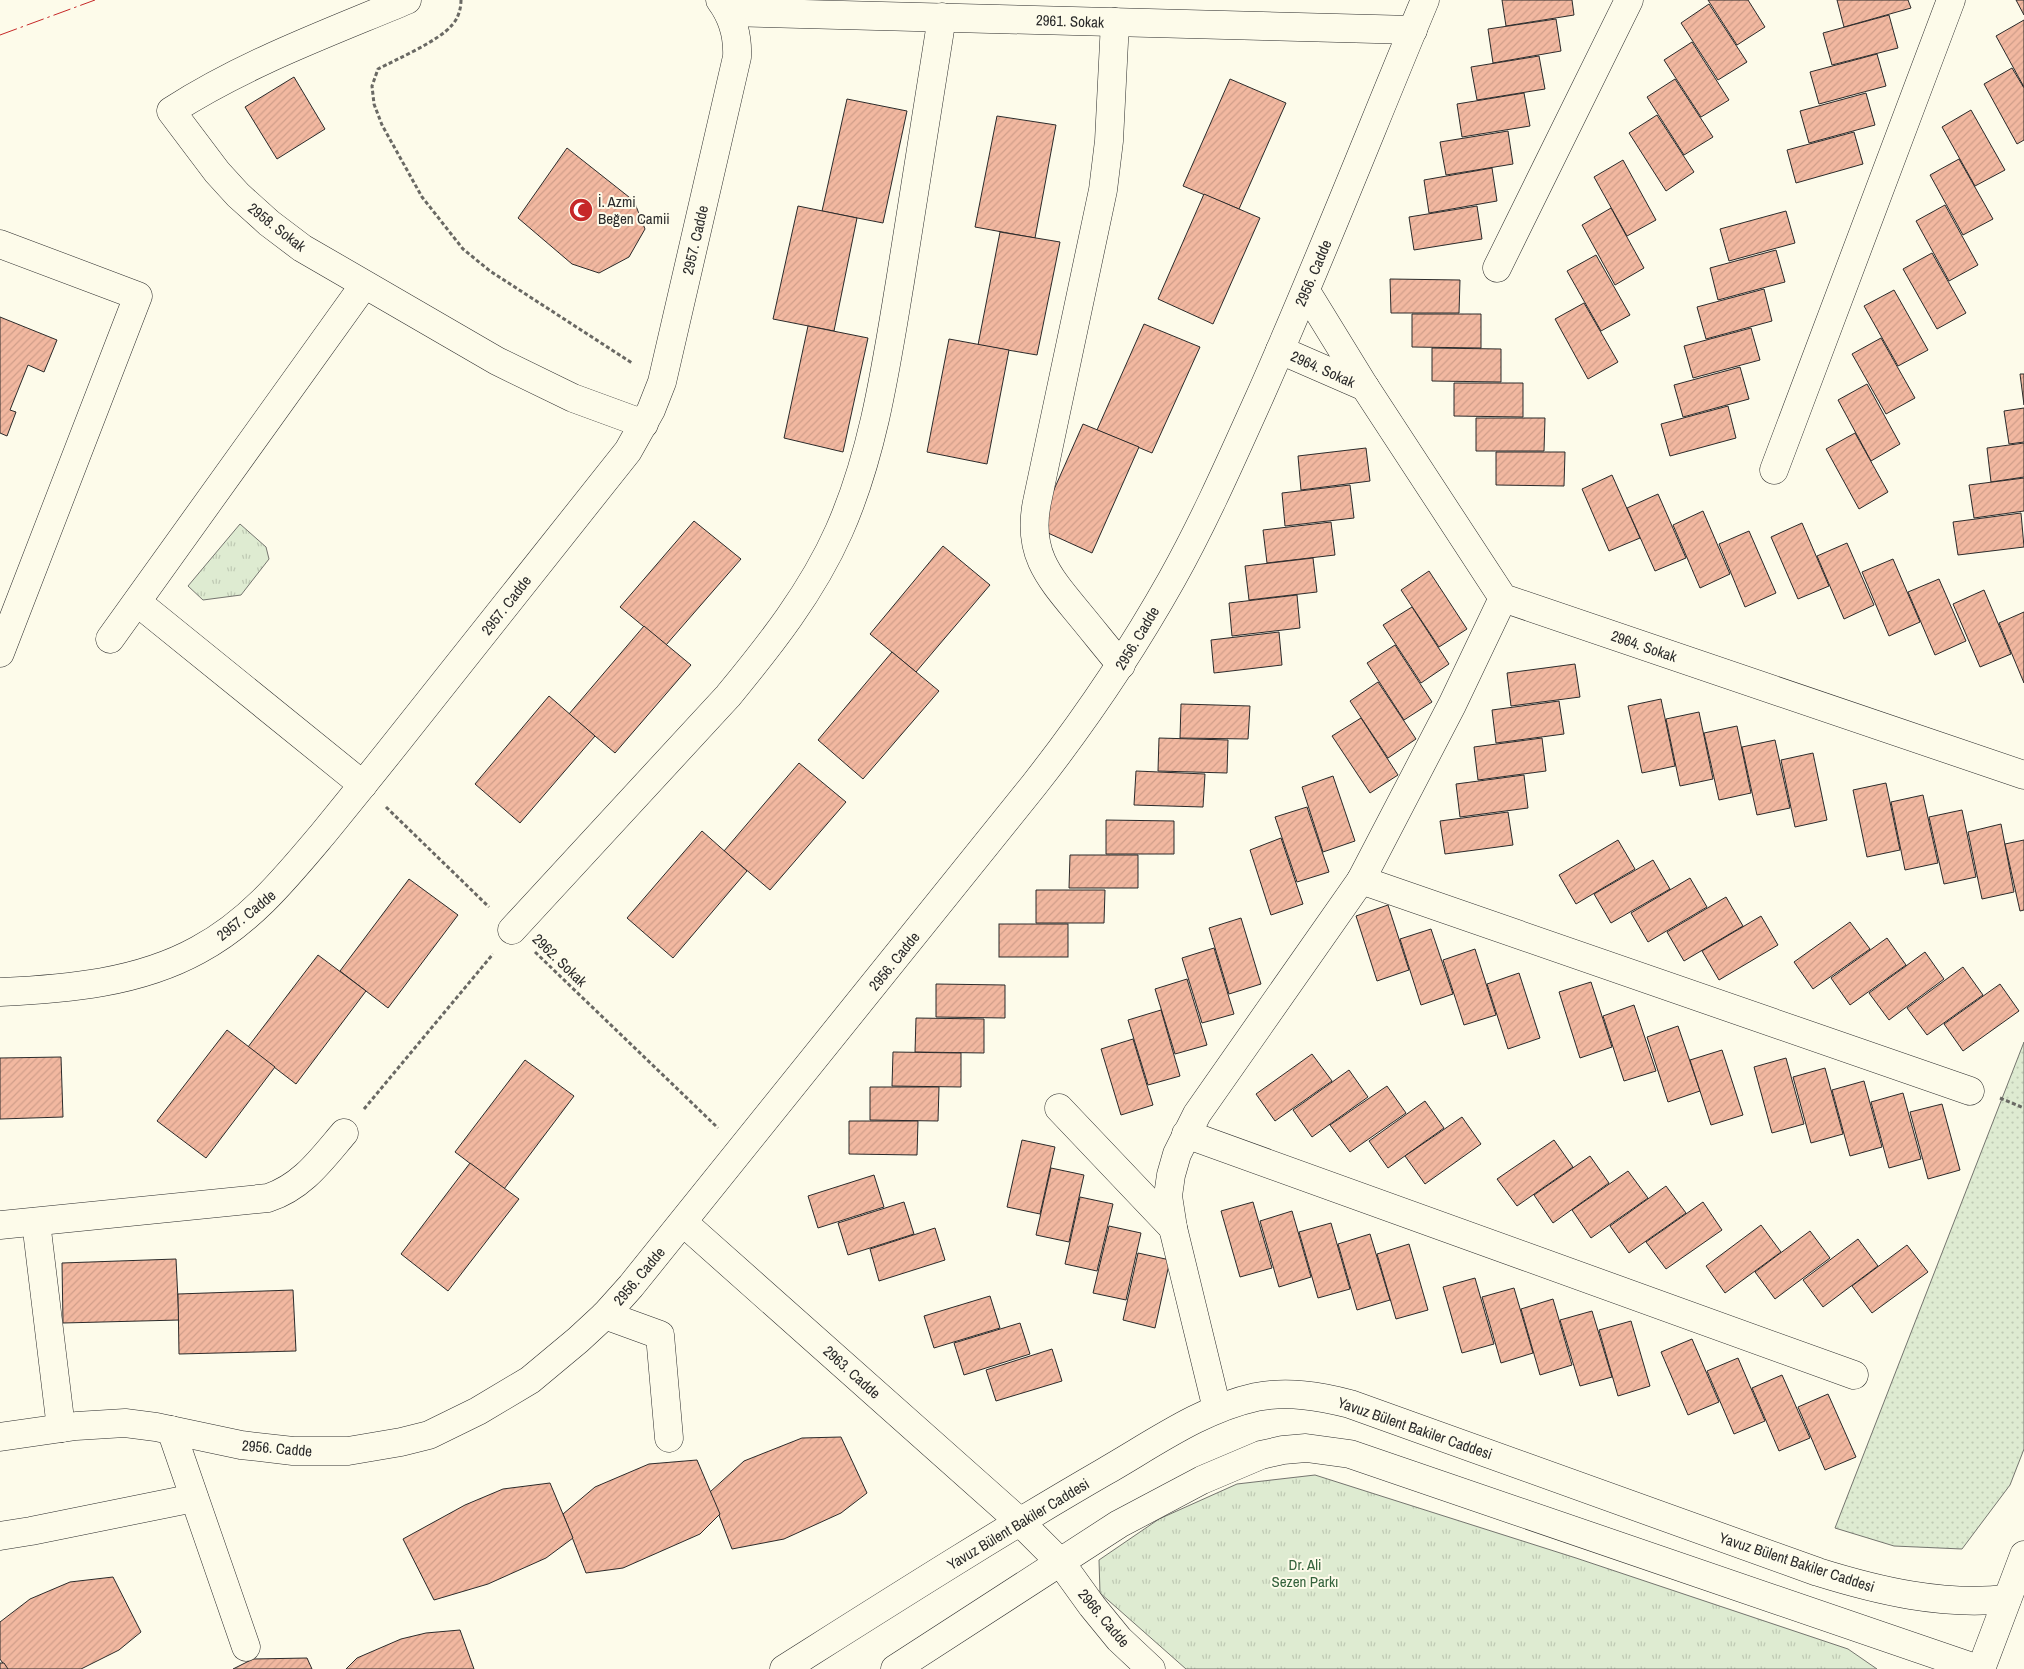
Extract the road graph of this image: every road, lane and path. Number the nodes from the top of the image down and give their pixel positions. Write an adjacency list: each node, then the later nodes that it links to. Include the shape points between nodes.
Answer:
1 (407, 0): 12 (street, 2958. Sokak, via 264,60 203,90 171,111 212,166 269,223 302,248)
2 (461, 0): 15 (path, via 451,26 378,69 372,86 382,126 422,197 463,249 490,271)
3 (1425, 0): 9 (street, 2956. Cadde)
4 (1629, 0): 11 (street)
5 (1951, 0): 18 (street)
6 (724, 6): 7 (street, 2961. Sokak); 15 (street, 2957. Cadde, via 736,35 737,57)
7 (942, 18): 8 (street, 2961. Sokak); 27 (street, via 880,400 862,469 840,531 798,605 745,676)
8 (1115, 22): 9 (street, 2961. Sokak); 23 (street, via 1103,190 1034,528 1038,553 1053,581)
9 (1413, 30): 13 (street, 2956. Cadde)
10 (0, 244): 22 (street, via 138,296)
11 (1497, 268)
12 (364, 285): 17 (street, 2958. Sokak, via 550,388); 20 (street)
13 (1306, 291): 14 (street, 2956. Cadde); 16 (street, 2964. Sokak)
14 (1280, 350): 16 (street, 2964. Sokak); 23 (street, 2956. Cadde, via 1198,530)
15 (662, 382): 17 (street, 2957. Cadde)
16 (1365, 387): 19 (street, 2964. Sokak)
17 (644, 424): 25 (street, 2957. Cadde, via 628,451)
18 (1774, 470)
19 (1503, 598): 24 (street, 2964. Sokak); 26 (street, via 1452,705)
20 (137, 602): 21 (street); 25 (street)
21 (110, 640)
22 (0, 653)
23 (1121, 665): 33 (street, 2956. Cadde, via 1062,750)
24 (2024, 775)
25 (363, 786): 27 (path, 2962. Sokak); 28 (street, 2957. Cadde, via 279,888 241,921 198,950 153,969 101,983)
26 (1361, 880): 29 (street); 32 (street)
27 (512, 930): 31 (path); 33 (path, 2962. Sokak)
28 (0, 992)
29 (1970, 1091)
30 (1059, 1108): 37 (street)
31 (344, 1133): 34 (street, via 303,1179 268,1198)
32 (1186, 1134): 37 (street, via 1175,1161 1168,1196); 39 (street)
33 (742, 1151): 35 (street, 2956. Cadde)
34 (36, 1222): 36 (street); 41 (street)
35 (684, 1223): 38 (street, 2956. Cadde); 46 (street, 2963. Cadde)
36 (0, 1225)
37 (1173, 1228): 40 (street)
38 (605, 1315): 42 (street, 2956. Cadde, via 530,1380 454,1424 420,1437 364,1449 320,1452 241,1445); 44 (street, via 660,1335)
39 (1854, 1376)
40 (1217, 1409): 46 (street, Yavuz Bülent Bakiler Caddesi); 50 (street, Yavuz Bülent Bakiler Caddesi, via 1276,1394 1327,1398 1867,1588 1964,1602)
41 (60, 1428): 42 (street, 2956. Cadde, via 124,1423); 43 (street, 2956. Cadde)
42 (171, 1430): 45 (street)
43 (0, 1437)
44 (669, 1438)
45 (194, 1498): 47 (street); 51 (street)
46 (1019, 1521): 49 (street, 2963. Cadde); 52 (street, Yavuz Bülent Bakiler Caddesi)
47 (0, 1536)
48 (2024, 1555): 50 (street)
49 (1061, 1563): 53 (street); 54 (street, 2966. Cadde, via 1119,1639); 55 (street, via 1161,1500 1237,1464 1283,1450 1327,1449 1350,1454)
50 (2015, 1597): 55 (street)
51 (246, 1646)
52 (784, 1669)
53 (895, 1669)
54 (1151, 1669)
55 (1979, 1669)

